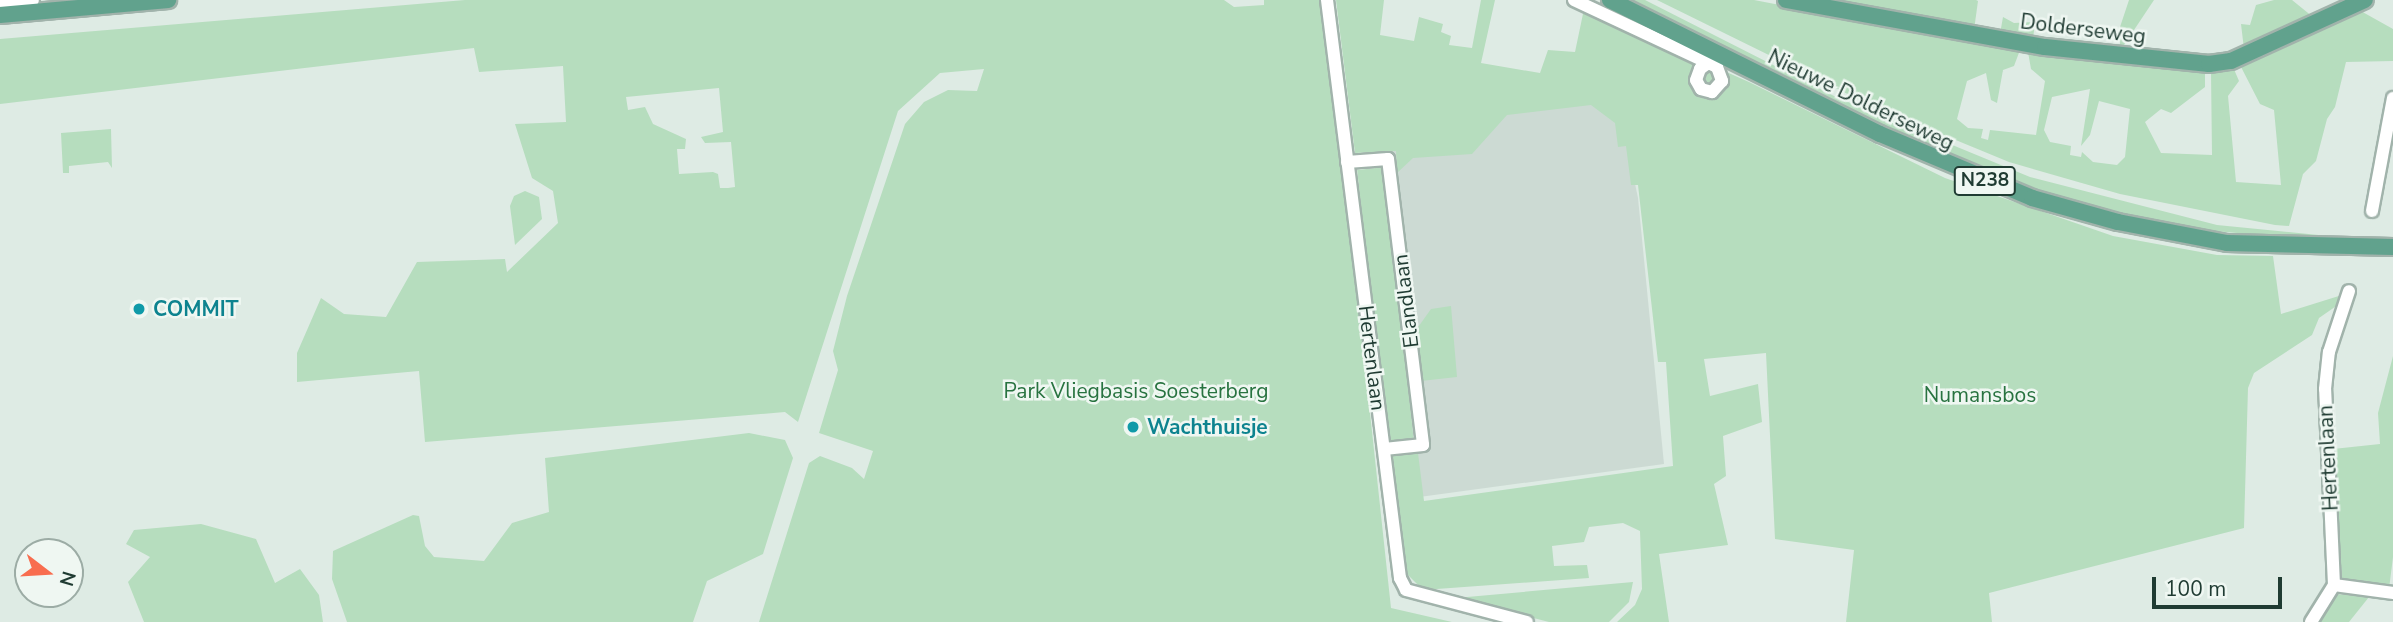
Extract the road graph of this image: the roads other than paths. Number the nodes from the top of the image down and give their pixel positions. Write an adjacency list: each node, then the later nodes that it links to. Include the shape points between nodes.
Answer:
1 (33, 0): 8 (street)
2 (168, 0): 9 (main road)
3 (1328, 0): 12 (street, Hertenlaan)
4 (1574, 0): 10 (street)
5 (1610, 0): 14 (main road, Nieuwe Dolderseweg / N238, via 1880,134 2032,198 2118,222 2227,243)
6 (1786, 0): 7 (main road, Dolderseweg, via 2045,47 2209,65 2231,61)
7 (2365, 0)
8 (0, 3)
9 (0, 15)
10 (1707, 64)
11 (2393, 98): 13 (street)
12 (1347, 162): 16 (street, Hertenlaan); 16 (street, Elandlaan, via 1388,159 1423,444)
13 (2372, 211)
14 (2393, 247)
15 (2349, 291): 17 (street, Hertenlaan, via 2329,352 2325,389)
16 (1384, 449): 19 (street, Hertenlaan, via 1400,578 1406,590)
17 (2334, 585): 18 (street); 20 (street)
18 (2393, 593)
19 (1527, 622)
20 (2311, 622)

